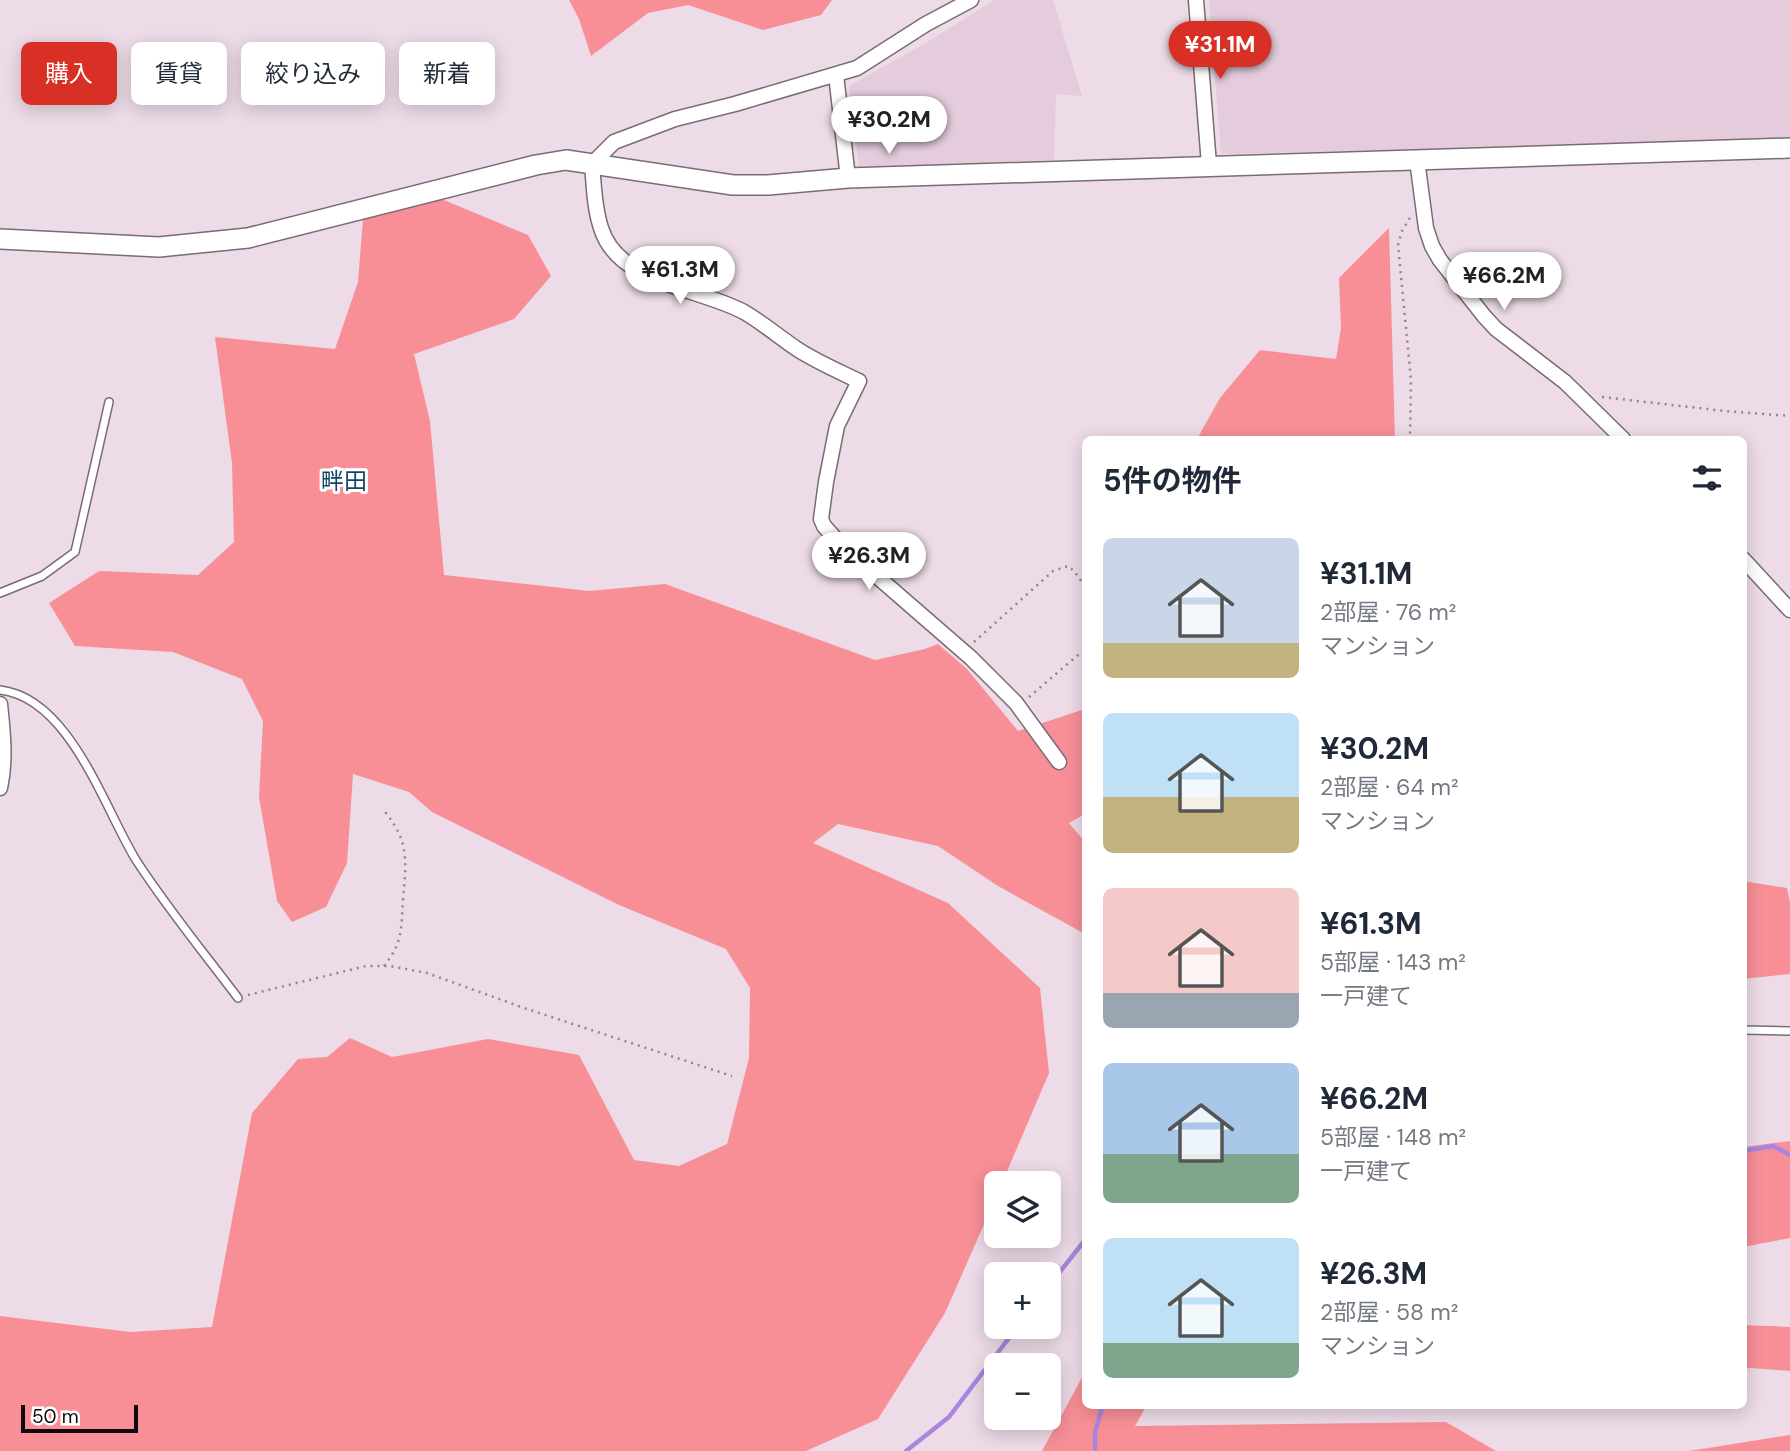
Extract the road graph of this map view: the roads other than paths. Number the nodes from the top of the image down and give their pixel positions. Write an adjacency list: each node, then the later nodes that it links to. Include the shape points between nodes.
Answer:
1 (971, 0): 3 (street, via 877,57)
2 (1196, 0): 7 (street)
3 (836, 75): 6 (street, via 675,119 614,142); 8 (street)
4 (1790, 148): 5 (street)
5 (1417, 160): 7 (street); 11 (street, via 1432,246 1484,316)
6 (593, 164): 8 (street, via 733,184); 9 (street, via 566,160 536,165 248,238 204,244 159,247); 17 (street, via 601,231 630,265 656,280 742,311 821,363 859,381 837,426 825,482 824,526 964,651 1018,706)
7 (1209, 165): 8 (street)
8 (848, 178)
9 (0, 239)
10 (109, 402): 13 (lane, via 75,552 42,576)
11 (1620, 436)
12 (1747, 563): 14 (street)
13 (0, 593)
14 (1790, 610)
15 (0, 690): 19 (lane, via 34,703 79,751 135,858)
16 (0, 704): 18 (street)
17 (1059, 762)
18 (0, 788)
19 (238, 998)
20 (1747, 1030): 21 (lane)
21 (1790, 1031)

